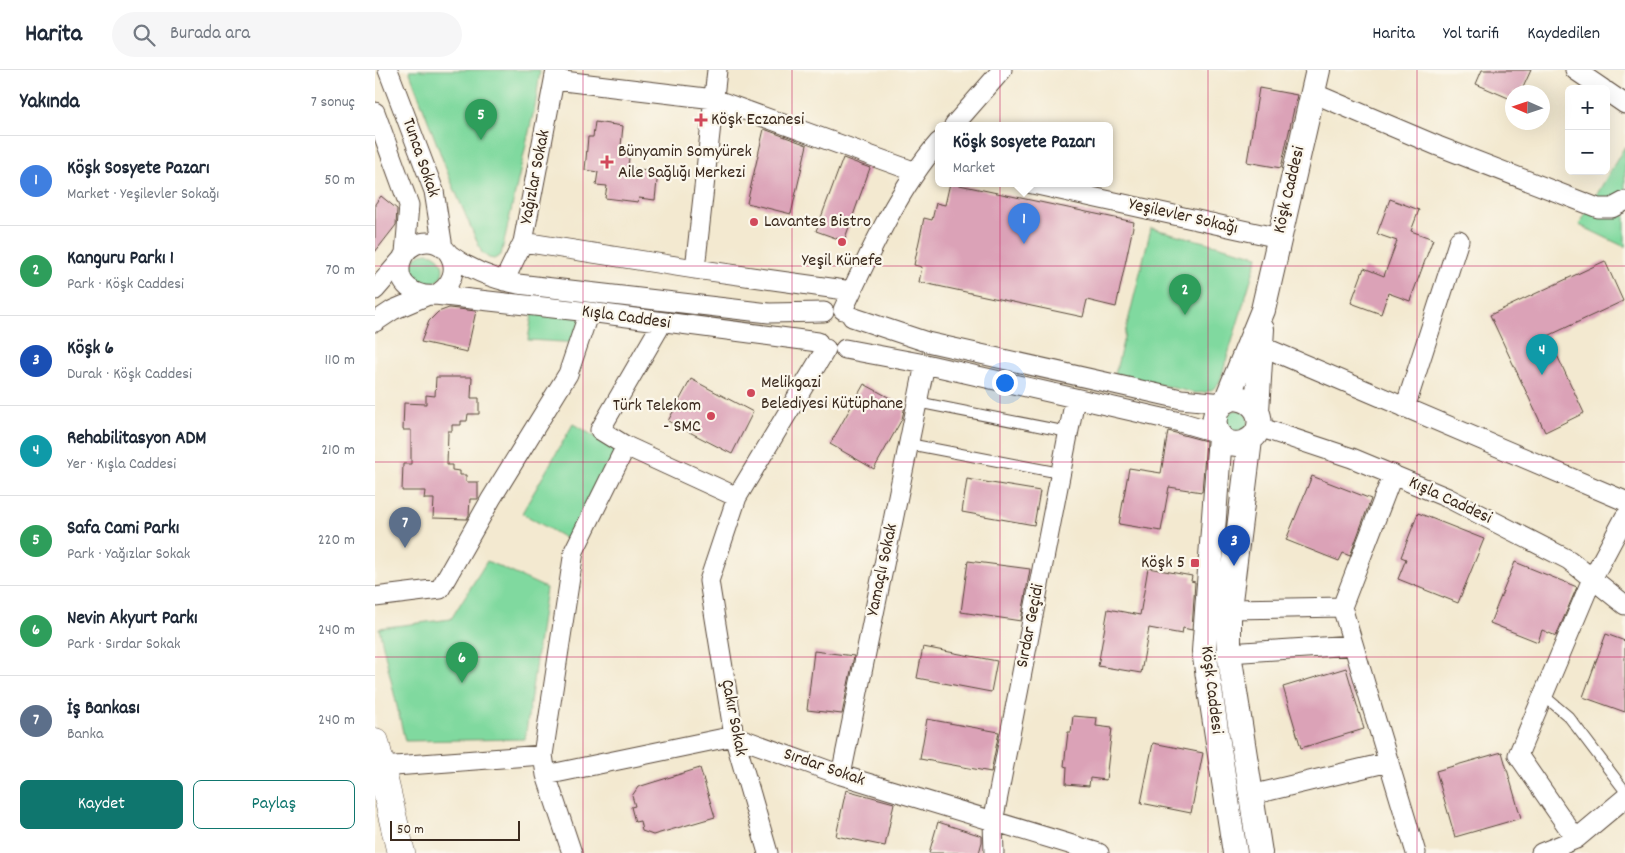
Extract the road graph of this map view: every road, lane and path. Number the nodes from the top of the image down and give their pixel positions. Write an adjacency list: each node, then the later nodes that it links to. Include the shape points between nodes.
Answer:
1 (388, 70): 21 (street, Tunca Sokak, via 434,191)
2 (717, 70): 10 (street)
3 (1001, 70): 13 (street)
4 (1318, 70): 8 (street, Köşk Caddesi)
5 (1575, 70): 7 (street)
6 (556, 75): 10 (street); 20 (street, Yağızlar Sokak)
7 (1597, 85)
8 (1313, 93): 17 (street, via 1598,208 1612,208); 18 (street, Köşk Caddesi)
9 (1610, 94): 11 (street)
10 (714, 99): 15 (street); 23 (street)
11 (1625, 104)
12 (375, 112): 22 (street, Tunca Sokak, via 409,205)
13 (957, 122)
14 (935, 149): 15 (street)
15 (926, 165): 26 (street, via 877,240)
16 (1047, 187): 18 (street, Yeşilevler Sokağı)
17 (1625, 201)
18 (1279, 238): 28 (street, Köşk Caddesi)
19 (1459, 240): 39 (street)
20 (523, 242): 23 (street); 24 (street, Yağızlar Sokak)
21 (446, 250): 22 (street, via 427,242 419,243); 24 (street, Kışla Caddesi, via 475,271); 27 (street, via 453,261 452,278 442,291)
22 (403, 256): 25 (street); 27 (street, via 401,277 404,285 418,295)
23 (695, 269): 26 (street)
24 (504, 281): 30 (street, Kışla Caddesi, via 769,313)
25 (375, 290)
26 (852, 291): 30 (street)
27 (430, 296): 29 (street, Kışla Caddesi); 31 (street, via 393,310)
28 (1263, 310): 33 (street, Köşk Caddesi); 38 (street)
29 (589, 312): 32 (street, Kışla Caddesi); 51 (street, via 568,374 440,589)
30 (840, 313): 34 (street, via 819,317 815,324 815,335); 34 (street, via 855,323 856,335 853,342); 38 (street, Kışla Caddesi, via 927,342 1181,399)
31 (375, 322)
32 (662, 323): 34 (street, Kışla Caddesi); 44 (street, via 600,430)
33 (1261, 346): 39 (street); 40 (street, Köşk Caddesi)
34 (830, 347): 35 (street, Kışla Caddesi); 47 (street)
35 (925, 364): 36 (street, Kışla Caddesi); 37 (street, Yamaçlı Sokak)
36 (1075, 399): 41 (street, Sırdar Geçidi); 42 (street, Kışla Caddesi, via 1180,422)
37 (917, 402): 41 (lane); 43 (street, Yamaçlı Sokak)
38 (1224, 402): 40 (street, via 1242,398 1249,402); 42 (street, via 1215,417)
39 (1405, 408): 48 (street)
40 (1256, 426): 42 (street, via 1243,443 1235,444); 46 (street, Kışla Caddesi); 54 (street, Köşk Caddesi)
41 (1068, 432): 45 (street, Sırdar Geçidi)
42 (1219, 435): 74 (street, Köşk Caddesi, via 1204,651)
43 (909, 444): 45 (lane); 63 (street, Yamaçlı Sokak)
44 (626, 446): 47 (street); 60 (street, via 574,551)
45 (1060, 473): 67 (street, Sırdar Geçidi)
46 (1393, 474): 50 (street, Kışla Caddesi, via 1448,498 1569,560); 53 (street)
47 (737, 497): 58 (street, Çakır Sokak, via 709,581)
48 (1625, 501)
49 (1625, 518): 50 (street)
50 (1592, 578): 52 (street, Kışla Caddesi); 57 (street)
51 (375, 597)
52 (1625, 605)
53 (1342, 607): 54 (street); 55 (street)
54 (1229, 609): 56 (street, Köşk Caddesi)
55 (1353, 645): 56 (street); 61 (street)
56 (1229, 653): 65 (street, Köşk Caddesi)
57 (1543, 695): 64 (lane, via 1569,717); 68 (street, via 1518,755)
58 (734, 736): 62 (street); 63 (street, Sırdar Sokak); 71 (street, Çakır Sokak)
59 (378, 755): 60 (street); 69 (main road)
60 (543, 755): 62 (street)
61 (1389, 762): 65 (street); 76 (street)
62 (546, 774): 70 (street)
63 (841, 776): 67 (street, Sırdar Sokak)
64 (1625, 790)
65 (1251, 795): 75 (street, Köşk Caddesi)
66 (1625, 798): 68 (street)
67 (993, 822): 72 (street, Sırdar Geçidi); 73 (street, Sırdar Sokak)
68 (1576, 839): 77 (street)
69 (401, 853)
70 (572, 853)
71 (768, 853)
72 (995, 853)
73 (1099, 853)
74 (1235, 853)
75 (1260, 853)
76 (1416, 853)
77 (1541, 853)

